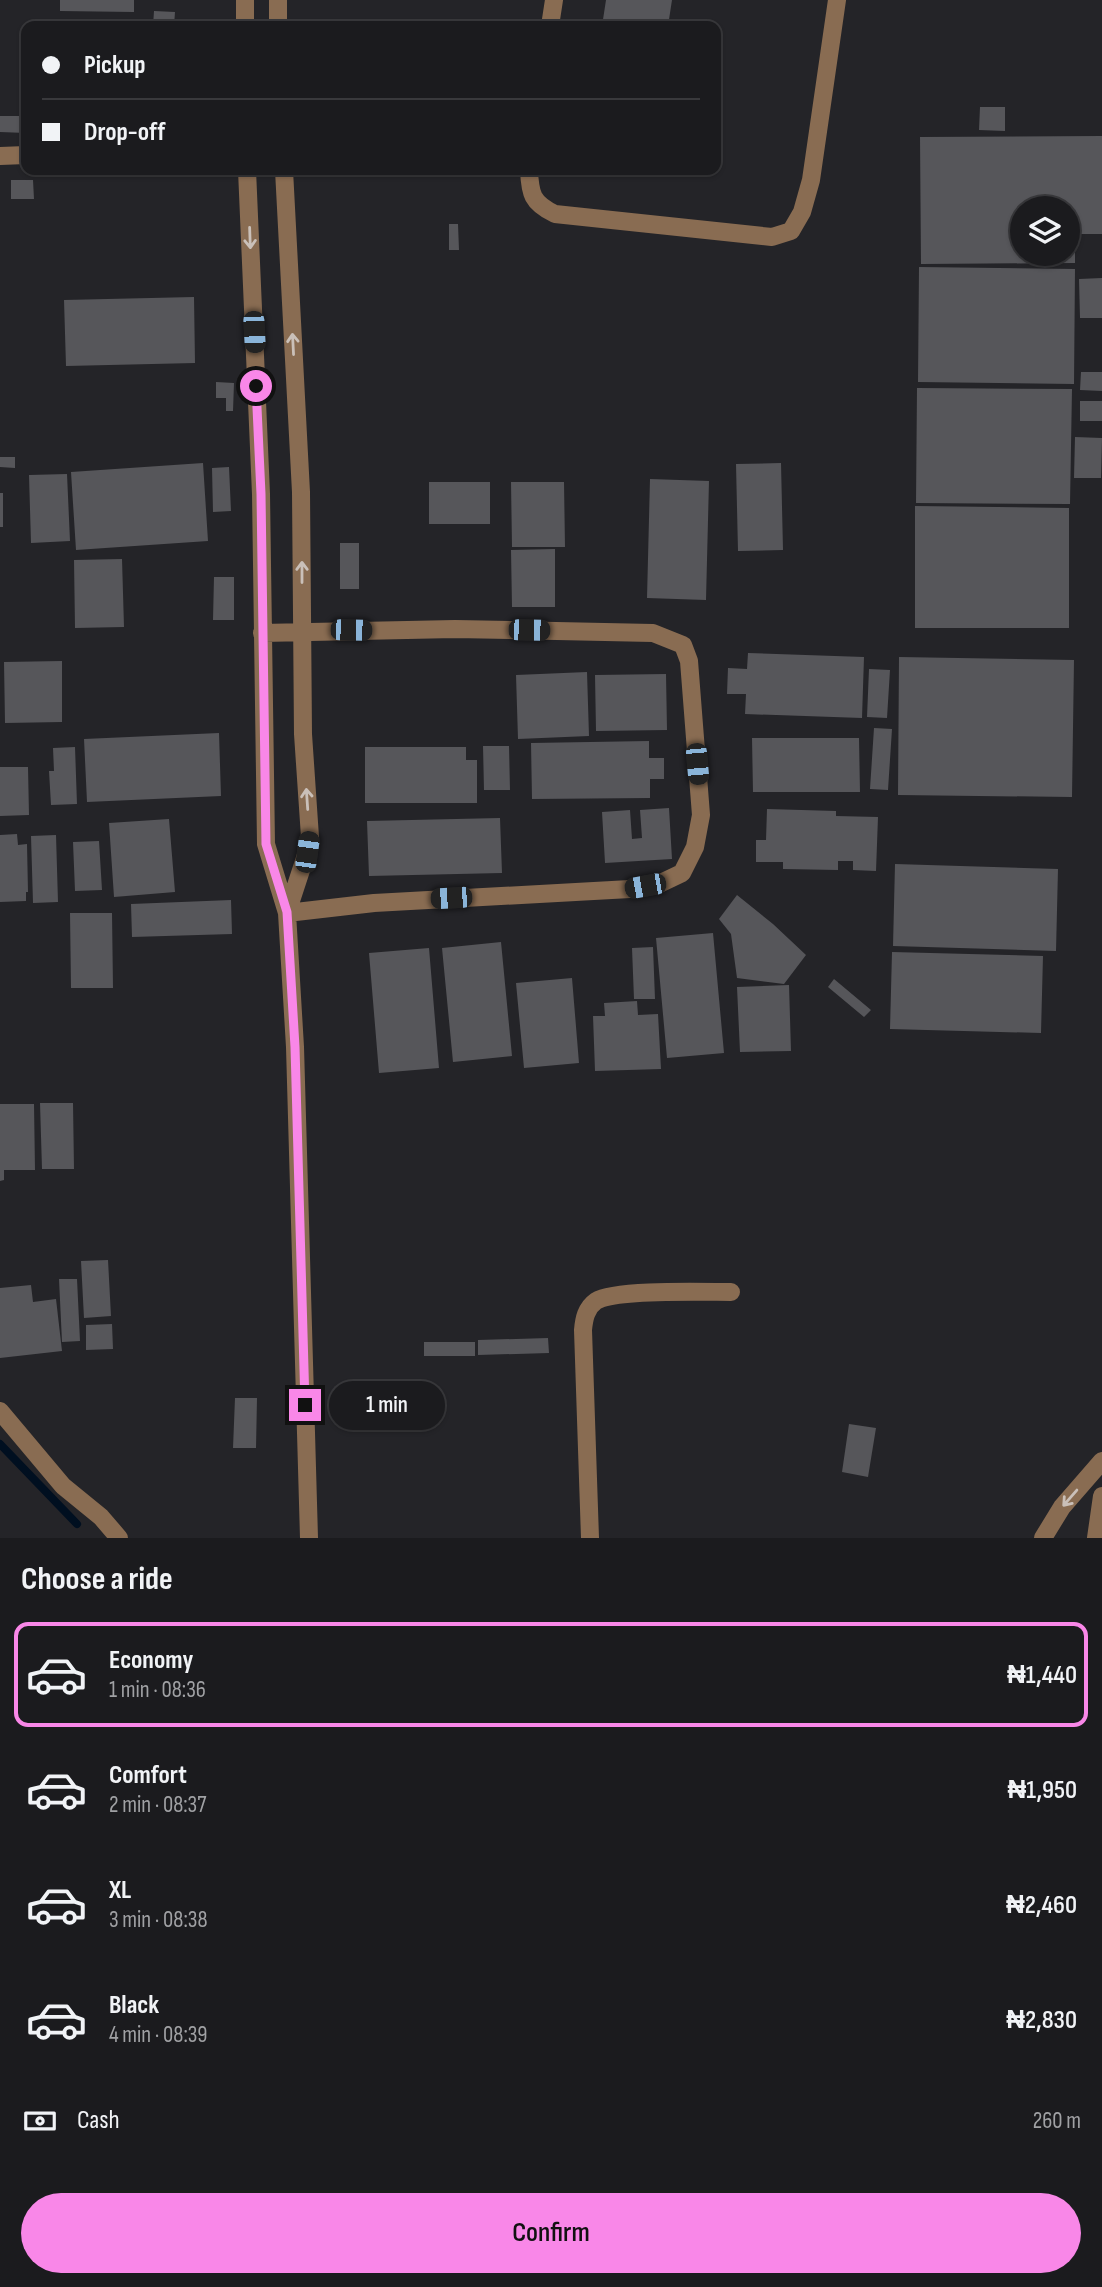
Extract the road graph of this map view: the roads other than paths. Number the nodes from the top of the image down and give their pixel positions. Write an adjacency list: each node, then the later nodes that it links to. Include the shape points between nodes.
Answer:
1 (245, 0): 5 (street)
2 (278, 0): 6 (street)
3 (554, 0): 7 (street)
4 (837, 0): 12 (street, via 811,180 791,231 772,237 555,214 539,206)
5 (245, 21)
6 (278, 21)
7 (551, 21)
8 (21, 155): 9 (street)
9 (0, 156)
10 (247, 175): 13 (street, one-way to 13)
11 (284, 175): 14 (street, one-way to 11, via 301,492)
12 (528, 175)
13 (262, 633): 14 (street); 15 (street, via 266,844)
14 (302, 633): 15 (street, one-way to 14, via 310,837); 15 (street, via 455,629 653,633 669,638 683,645 689,661 701,815 695,847 682,873 661,883 630,889)
15 (287, 912): 21 (street)
16 (731, 1292): 22 (street, via 616,1294 596,1302 585,1314)
17 (0, 1411): 20 (street, via 63,1486)
18 (1102, 1461): 23 (street, one-way to 23, via 1062,1507)
19 (1102, 1496): 24 (street)
20 (119, 1538)
21 (309, 1538)
22 (590, 1538)
23 (1043, 1538)
24 (1096, 1538)

